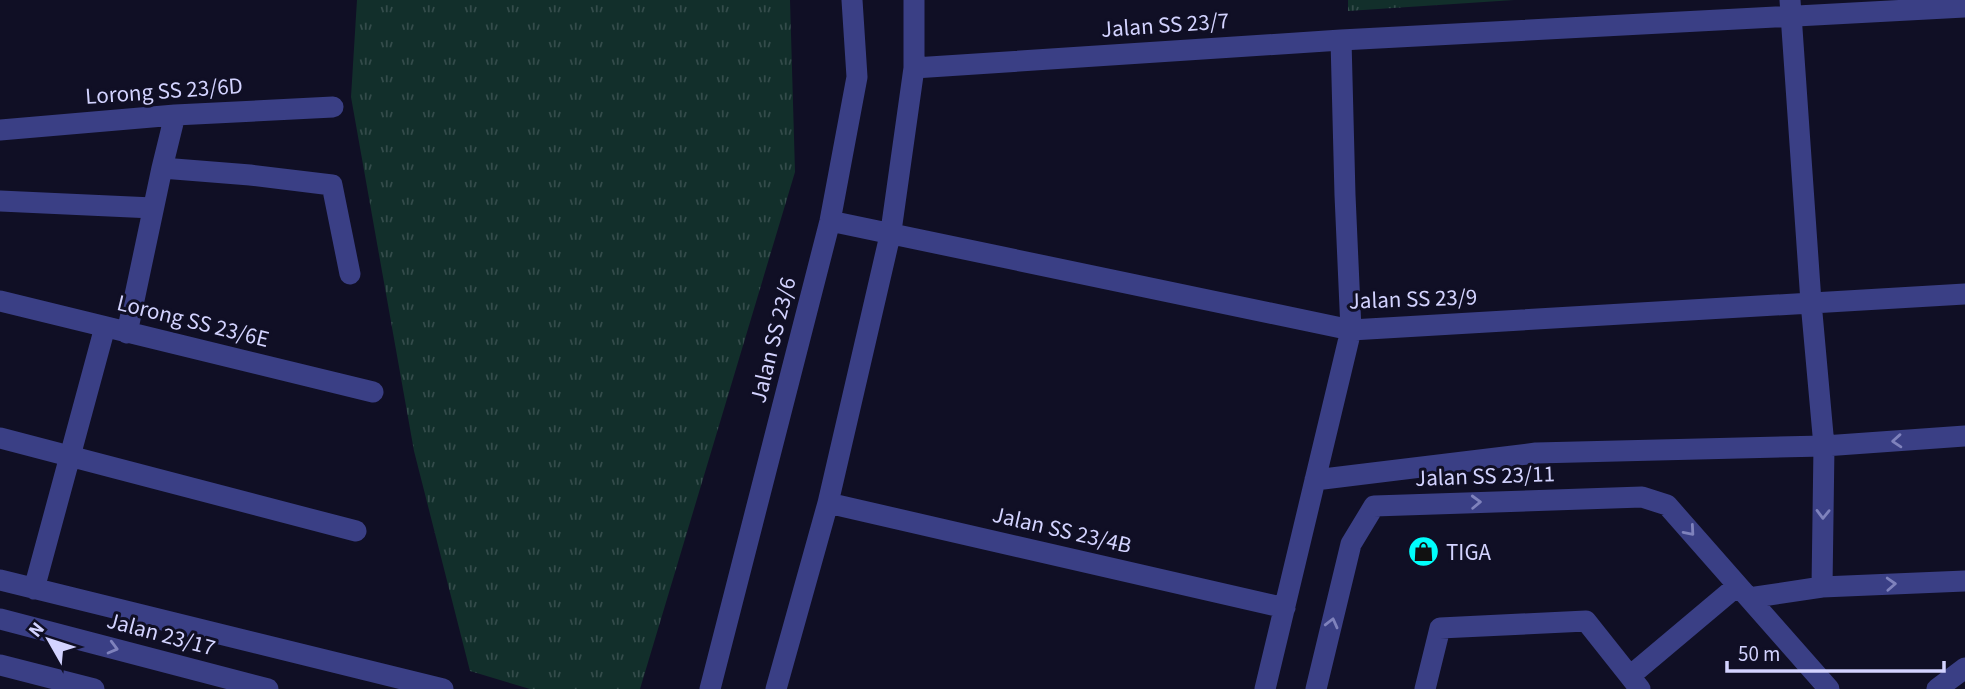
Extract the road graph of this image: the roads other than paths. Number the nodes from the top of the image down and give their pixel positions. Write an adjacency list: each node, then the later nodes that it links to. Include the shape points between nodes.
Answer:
1 (852, 0): 13 (street, Jalan SS 23/6, via 857,77)
2 (914, 0): 6 (street)
3 (1965, 7): 4 (street, Jalan SS 23/7)
4 (1790, 8): 5 (street, Jalan SS 23/7); 18 (street)
5 (1341, 40): 6 (street, Jalan SS 23/7); 20 (street)
6 (914, 68): 14 (street)
7 (332, 107): 8 (street, Lorong SS 23/6D)
8 (175, 115): 9 (street, Lorong SS 23/6D); 10 (street)
9 (0, 130)
10 (162, 168): 12 (street); 15 (street, via 332,185)
11 (0, 201): 12 (street)
12 (153, 208): 21 (street)
13 (830, 220): 14 (street, Jalan SS 23/9); 43 (street, Jalan SS 23/6)
14 (891, 232): 20 (street, Jalan SS 23/9); 28 (street)
15 (350, 274)
16 (1965, 294): 18 (street, Jalan SS 23/9)
17 (0, 301): 19 (street, Lorong SS 23/6E)
18 (1811, 302): 20 (street, Jalan SS 23/9); 25 (street)
19 (105, 327): 21 (street, Lorong SS 23/6E); 26 (street)
20 (1352, 330): 27 (street)
21 (127, 333): 22 (street, Lorong SS 23/6E)
22 (373, 392)
23 (1965, 436): 25 (street, one-way to 25)
24 (0, 438): 26 (street)
25 (1824, 446): 27 (street, via 1536,453); 32 (street, one-way to 32)
26 (70, 455): 29 (street); 33 (street)
27 (1315, 480): 35 (street)
28 (828, 503): 35 (street, Jalan SS 23/4B); 44 (street)
29 (356, 531)
30 (0, 580): 33 (street)
31 (1965, 581): 32 (street, one-way to 31)
32 (1822, 587): 34 (street)
33 (34, 589): 42 (street)
34 (1743, 592): 39 (street); 46 (street, Jalan SS 23/11, one-way to 34, via 1351,544 1374,506 1643,497 1667,505); 48 (street, Jalan SS 23/11)
35 (1284, 608): 45 (street)
36 (0, 619): 41 (street, Jalan 23/17, one-way to 41)
37 (0, 665): 40 (street)
38 (1965, 668): 49 (street)
39 (1635, 682): 47 (street, via 1586,621 1440,628)
40 (94, 689)
41 (268, 689)
42 (443, 689)
43 (710, 689)
44 (776, 689)
45 (1265, 689)
46 (1316, 689)
47 (1425, 689)
48 (1829, 689)
49 (1937, 689)

